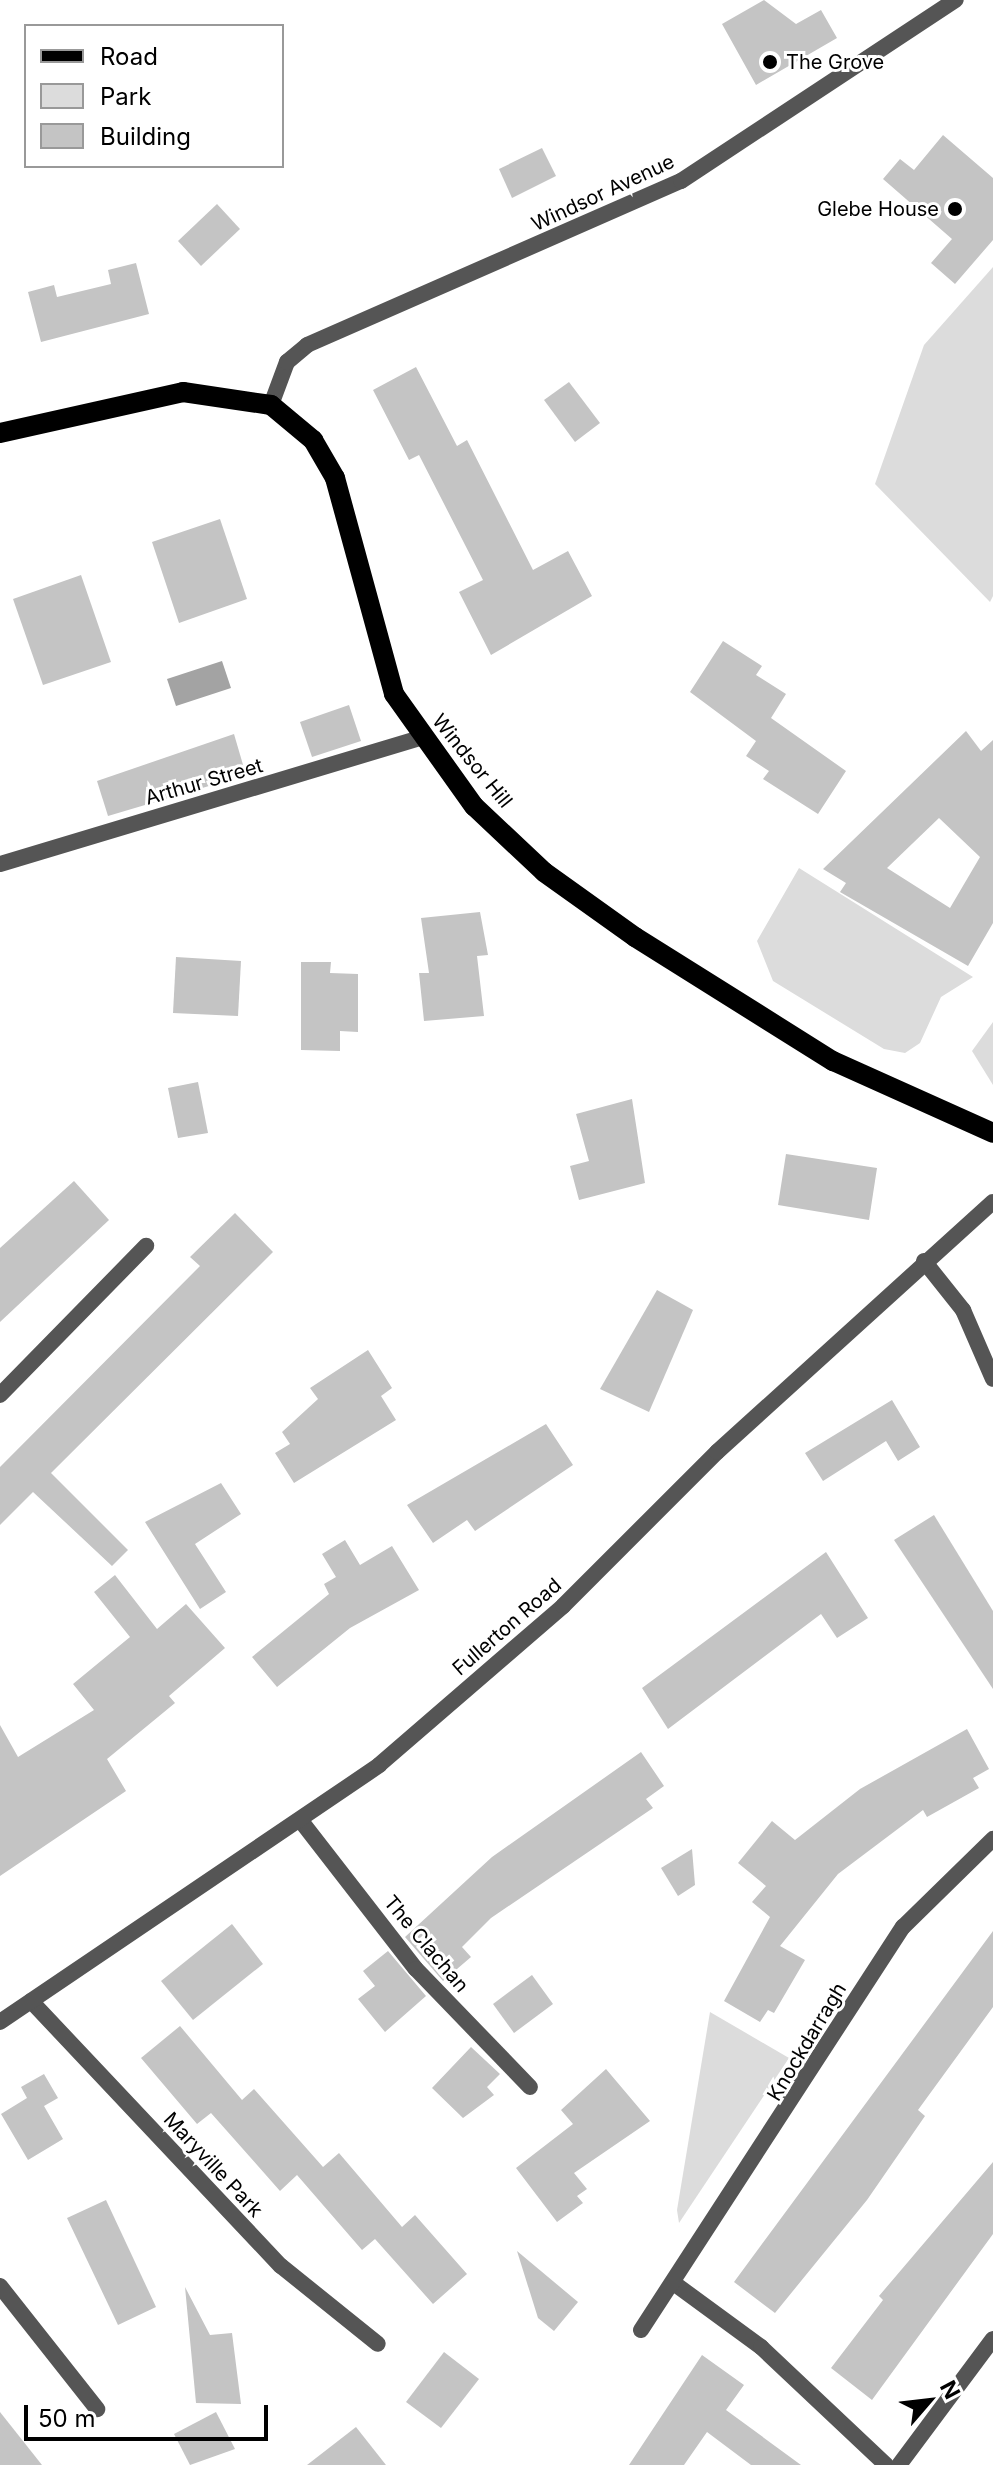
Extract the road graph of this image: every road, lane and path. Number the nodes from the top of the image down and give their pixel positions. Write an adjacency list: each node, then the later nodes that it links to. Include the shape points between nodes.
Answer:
1 (956, 0): 2 (street, Windsor Avenue, via 681,181 307,345 287,362)
2 (271, 405): 3 (main road, via 183,392); 4 (main road, Windsor Hill, via 313,440 335,478 394,694)
3 (0, 433)
4 (419, 738): 5 (street, Arthur Street); 6 (main road, Windsor Hill, via 527,857 635,937 833,1061)
5 (0, 864)
6 (993, 1133)
7 (993, 1202): 9 (street, Fullerton Road)
8 (146, 1246): 11 (street)
9 (924, 1261): 10 (street, via 963,1310); 12 (street, Fullerton Road, via 563,1606 379,1765)
10 (993, 1379)
11 (0, 1395)
12 (301, 1821): 14 (street, Fullerton Road); 16 (street, The Clachan, via 416,1969)
13 (993, 1839): 17 (street, Knockdarragh, via 903,1927)
14 (31, 2001): 15 (street, Fullerton Road); 21 (street, Maryville Park, via 281,2266)
15 (0, 2022)
16 (530, 2087)
17 (675, 2284): 19 (street, Knockdarragh); 23 (street, via 761,2347)
18 (0, 2286): 22 (street)
19 (641, 2330)
20 (993, 2339): 24 (street)
21 (378, 2344)
22 (97, 2409)
23 (886, 2465)
24 (899, 2465)

